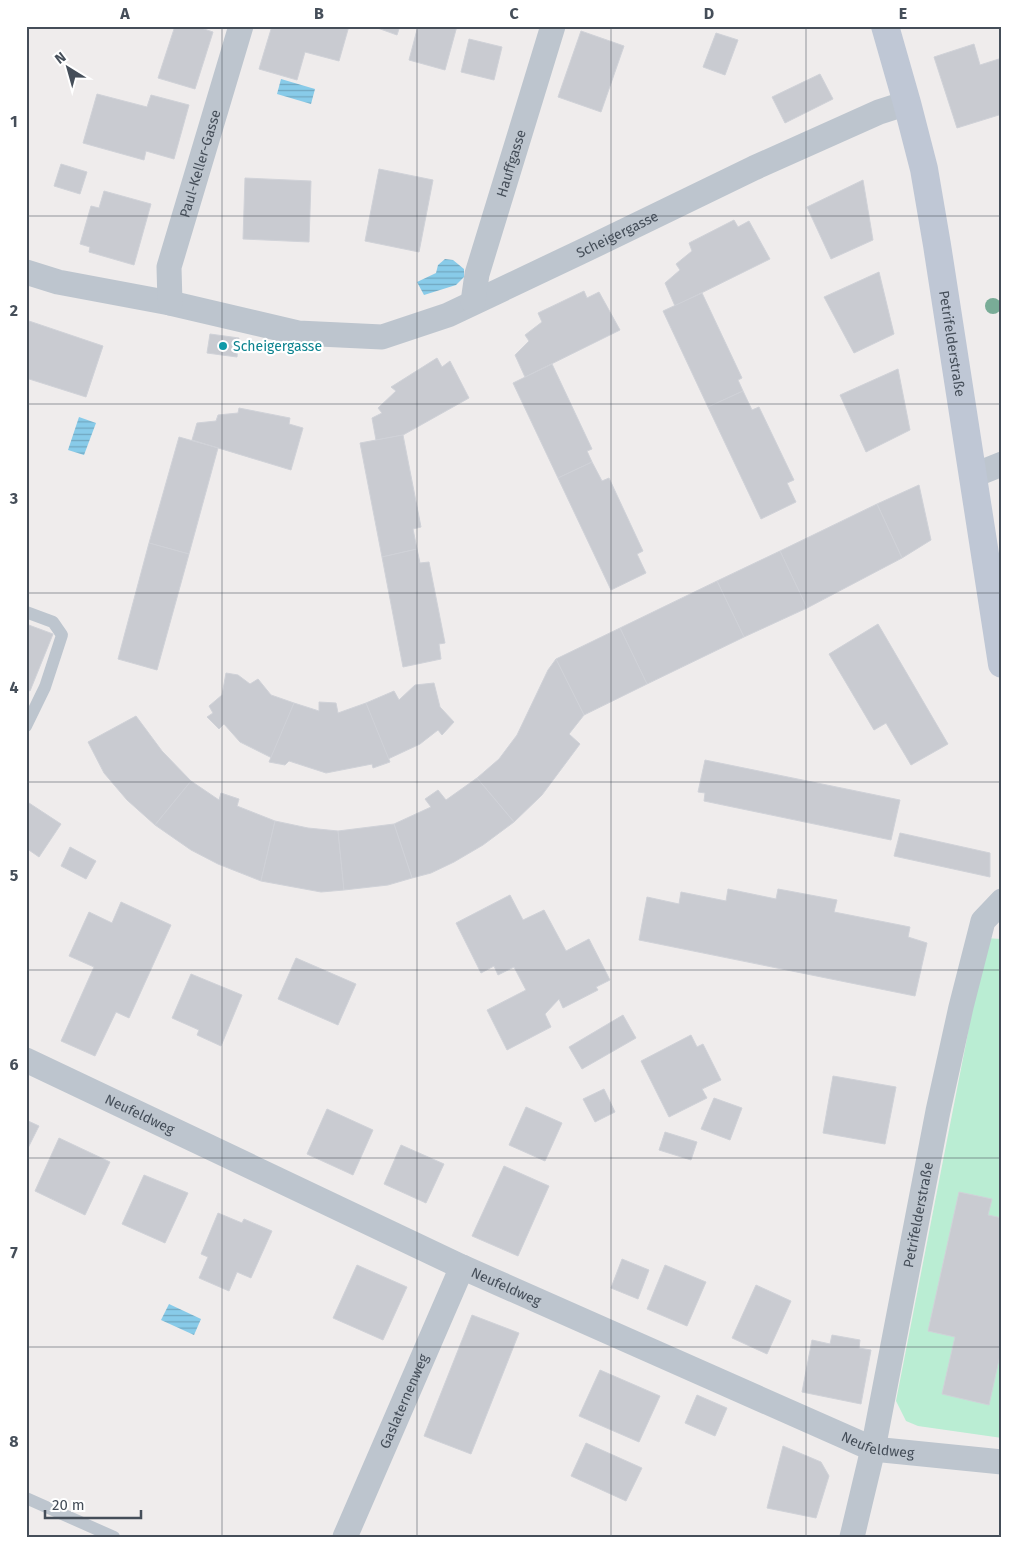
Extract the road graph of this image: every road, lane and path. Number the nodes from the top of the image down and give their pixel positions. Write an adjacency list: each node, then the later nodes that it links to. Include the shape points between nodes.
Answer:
1 (241, 26): 7 (street, Paul-Keller-Gasse, via 168,267)
2 (553, 26): 6 (street, Hauffgasse, via 477,274)
3 (885, 26): 4 (main road, Petrifelderstraße)
4 (907, 103): 6 (street, Scheigergasse, via 879,112 754,168 588,250); 9 (main road, Petrifelderstraße, via 924,169)
5 (26, 272): 7 (street, Scheigergasse, via 58,282)
6 (473, 302): 7 (street, Scheigergasse, via 448,315 382,337 298,333)
7 (170, 303)
8 (1002, 464): 9 (street)
9 (972, 476): 11 (main road, Petrifelderstraße)
10 (26, 612): 12 (lane, via 53,622 62,635 45,687)
11 (1002, 664)
12 (26, 726)
13 (1002, 901): 16 (street, Petrifelderstraße, via 983,921 961,1007)
14 (26, 1060): 15 (street, Neufeldweg)
15 (462, 1267): 16 (street, Neufeldweg); 20 (street, Gaslaternenweg)
16 (873, 1449): 17 (street, Neufeldweg); 21 (street, Petrifelderstraße)
17 (1002, 1462)
18 (26, 1498): 19 (lane)
19 (114, 1537)
20 (346, 1537)
21 (852, 1537)

